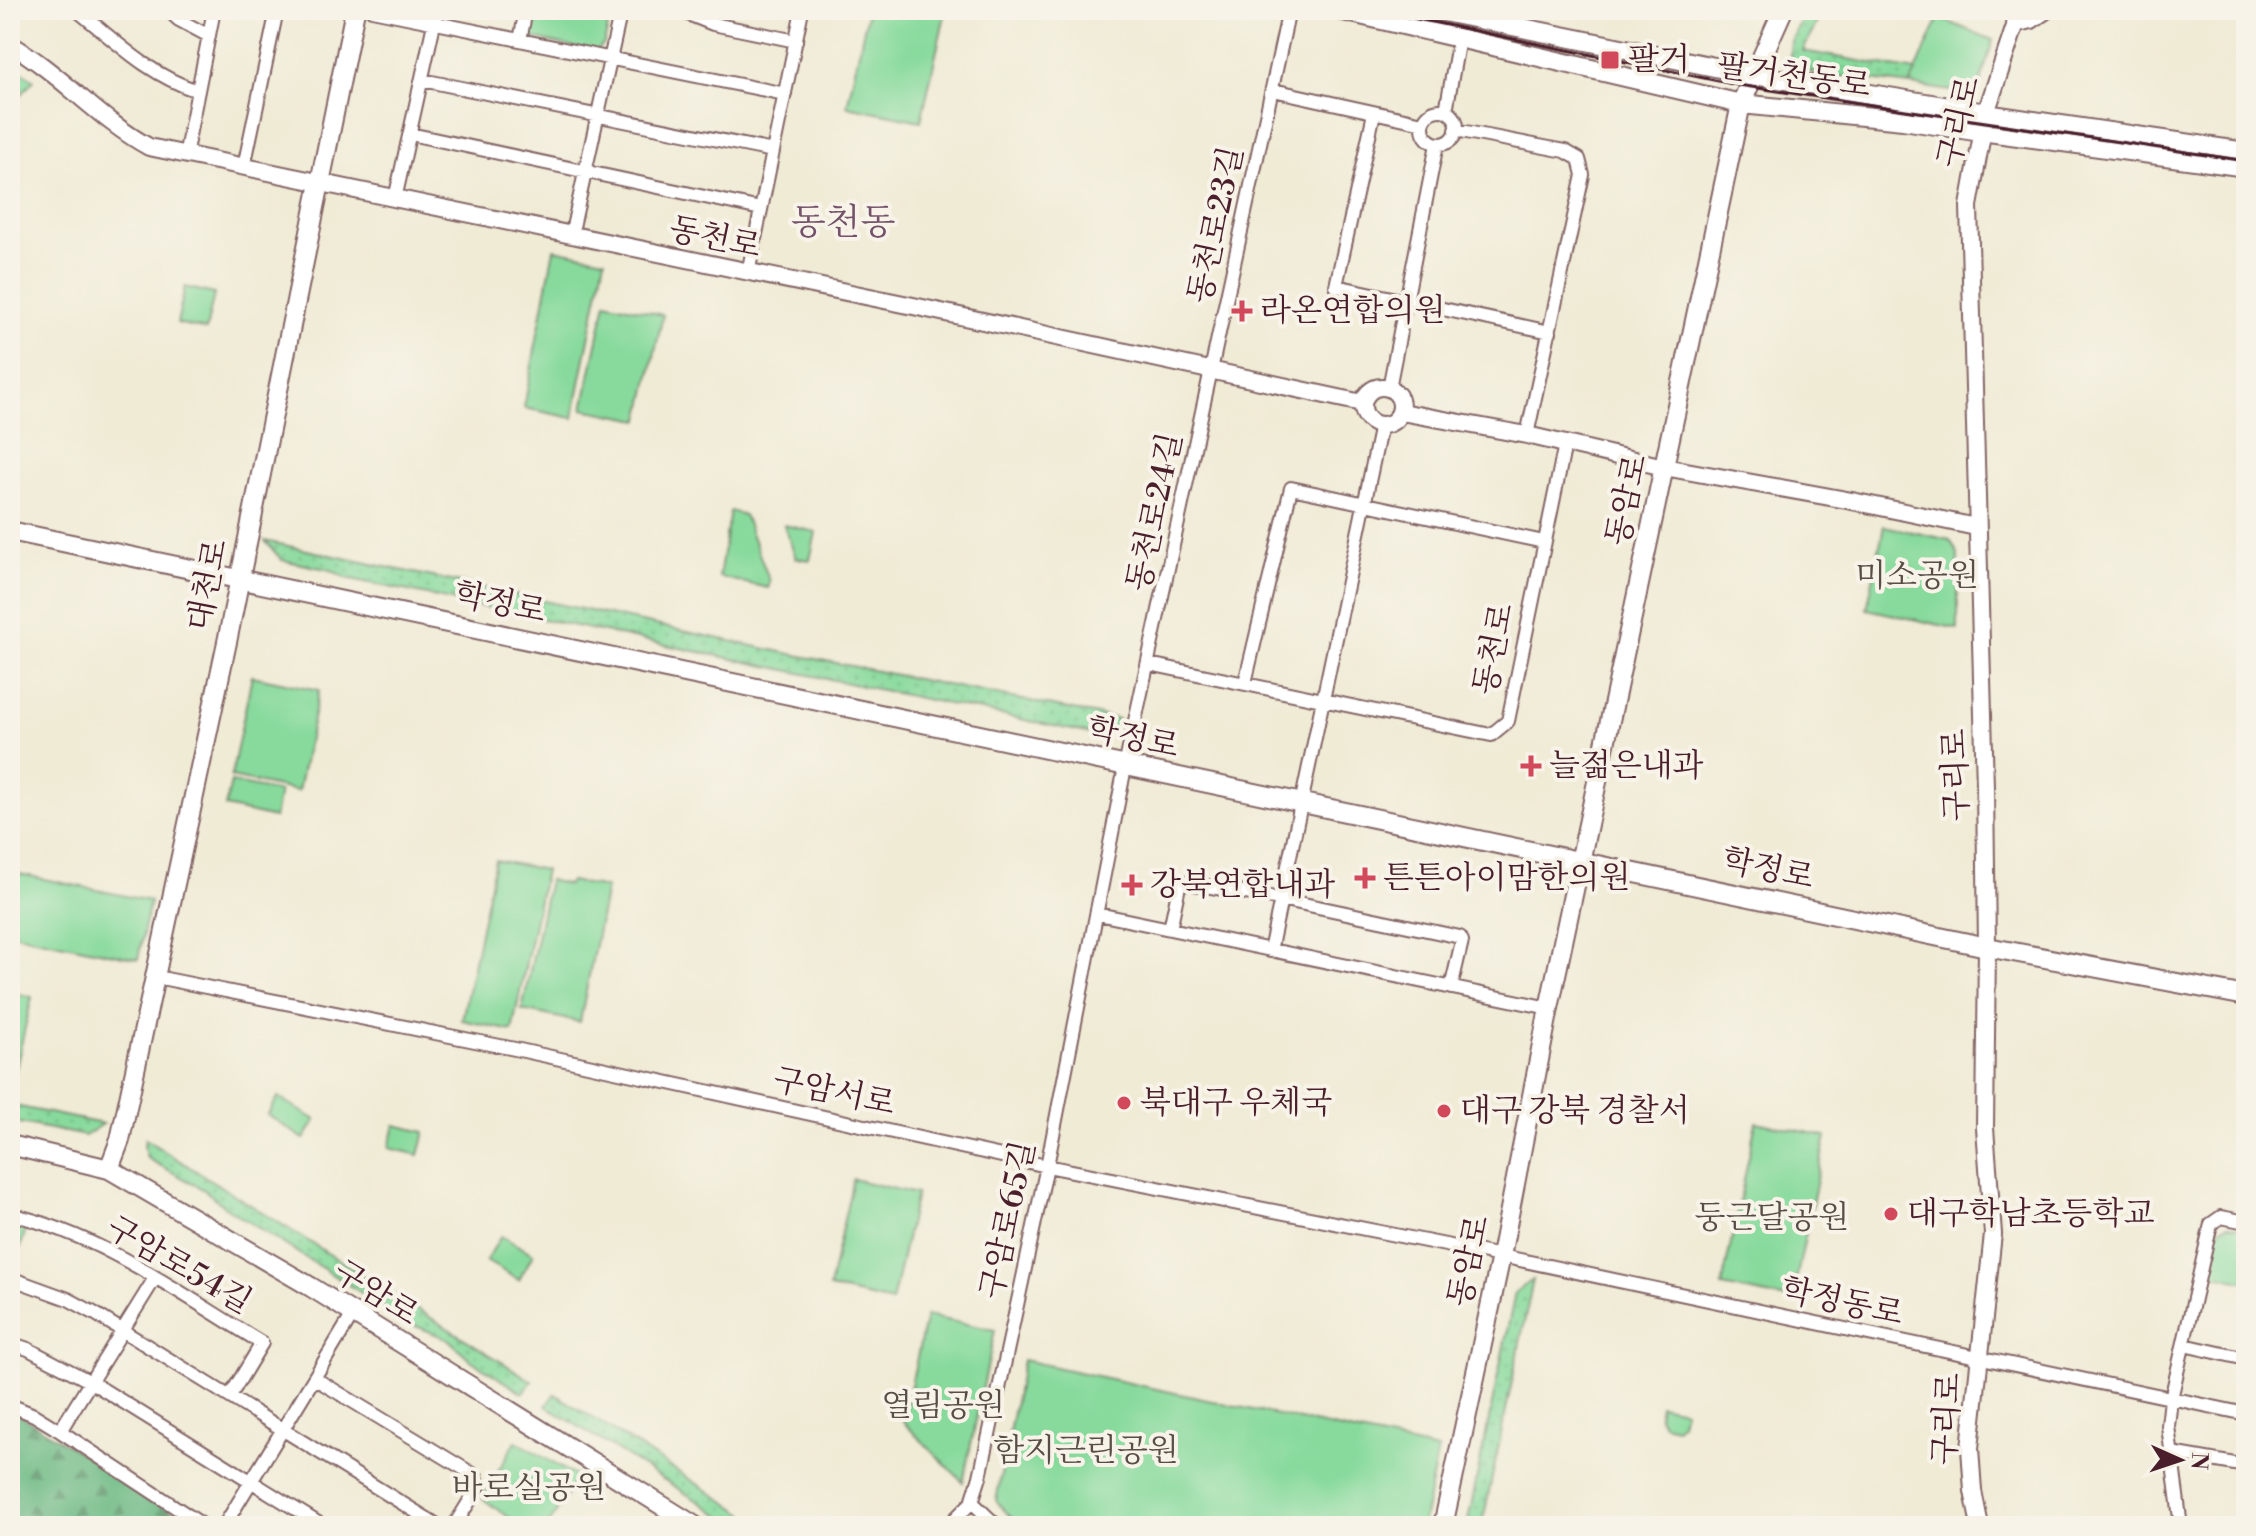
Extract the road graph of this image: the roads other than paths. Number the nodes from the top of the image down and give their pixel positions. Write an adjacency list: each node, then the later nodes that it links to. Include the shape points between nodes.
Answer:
1 (77, 10): 27 (street, via 154,72)
2 (168, 10): 18 (street)
3 (214, 10): 18 (street)
4 (277, 10): 42 (street)
5 (355, 10): 45 (main road, 대천로)
6 (372, 10): 16 (street)
7 (526, 10): 20 (street)
8 (621, 10): 23 (street)
9 (678, 10): 21 (street, via 713,24)
10 (802, 10): 21 (street)
11 (1289, 10): 26 (street, 동천로23길)
12 (1339, 10): 19 (main road, 팔거천동로)
13 (1434, 10): 24 (main road, 팔거천동로)
14 (1783, 10): 24 (main road, 동암로)
15 (2050, 10): 17 (street, 구리로, via 2032,22)
16 (436, 17): 20 (street); 25 (street)
17 (2016, 18): 32 (street, 구리로)
18 (209, 36): 27 (street)
19 (1459, 38): 29 (main road, 팔거천동로); 30 (street)
20 (520, 40): 23 (street)
21 (796, 41): 28 (street)
22 (10, 44): 41 (street, 동천로, via 127,134 149,147)
23 (611, 61): 28 (street); 33 (street)
24 (1754, 75): 29 (main road, 동암로); 32 (main road, 팔거천동로)
25 (422, 80): 33 (street); 37 (street)
26 (1273, 90): 31 (street); 52 (street, 동천로23길)
27 (198, 91): 41 (street)
28 (785, 94): 39 (street)
29 (1741, 104): 36 (main road, 팔거천동로); 59 (main road, 동암로)
30 (1446, 111): 34 (street, via 1432,112); 35 (street, via 1456,121)
31 (1374, 113): 34 (street); 50 (street, via 1336,286)
32 (1986, 113): 36 (street, 구리로); 40 (street, 팔거천동로)
33 (599, 115): 39 (street); 44 (street)
34 (1423, 123): 38 (street, via 1427,139)
35 (1456, 130): 38 (street, via 1449,141); 51 (street, via 1565,151 1579,159 1583,175)
36 (1981, 132): 43 (street, 팔거천동로); 61 (street, 구리로, via 1968,247)
37 (410, 134): 44 (street); 46 (street)
38 (1437, 144): 50 (street)
39 (773, 151): 47 (street)
40 (2246, 151)
41 (185, 156): 42 (street, 동천로)
42 (244, 167): 45 (street, 동천로)
43 (2246, 168)
44 (586, 172): 47 (street); 48 (street)
45 (320, 182): 46 (street, 동천로); 64 (main road, 대천로)
46 (395, 199): 48 (street, 동천로)
47 (761, 209): 49 (street)
48 (571, 236): 49 (street, 동천로)
49 (748, 273): 52 (street, 동천로)
50 (1405, 301): 51 (street); 53 (street)
51 (1550, 332): 57 (street)
52 (1212, 372): 54 (street, 동천로); 65 (street, 동천로24길)
53 (1389, 388): 54 (street, via 1373,388); 55 (street, via 1400,399)
54 (1362, 403): 56 (street, via 1365,416)
55 (1401, 412): 56 (street, via 1393,422); 57 (street)
56 (1381, 425): 60 (street)
57 (1527, 435): 58 (street)
58 (1565, 444): 59 (street); 63 (street, 동천로)
59 (1664, 467): 61 (street); 70 (main road, 동암로)
60 (1364, 503): 63 (street); 66 (street, via 1291,488); 67 (street)
61 (1976, 527): 74 (street, 구리로)
62 (10, 531): 64 (main road, 학정로)
63 (1544, 542): 67 (street, 동천로, via 1508,721 1500,730 1491,735)
64 (240, 578): 68 (main road, 학정로); 76 (main road, 대천로)
65 (1149, 664): 66 (street); 68 (street, 동천로24길)
66 (1245, 683): 67 (street)
67 (1321, 699): 69 (street)
68 (1125, 767): 69 (main road, 학정로); 72 (street, 구암로65길)
69 (1299, 803): 70 (main road, 학정로); 71 (street)
70 (1580, 859): 74 (main road, 학정로); 79 (main road, 동암로)
71 (1280, 899): 73 (street, via 1183,882); 75 (street); 77 (street, via 1460,937)
72 (1098, 914): 73 (street); 81 (street, 구암로65길)
73 (1170, 929): 75 (street)
74 (1987, 947): 78 (main road, 학정로); 92 (street, 구리로, via 1985,1128 1993,1234)
75 (1270, 951): 77 (street)
76 (156, 977): 81 (street, 구암서로, via 531,1052); 82 (main road, 대천로)
77 (1451, 988): 79 (street)
78 (2246, 996)
79 (1549, 1008): 85 (main road, 동암로)
80 (10, 1145): 82 (main road, 구암로)
81 (1047, 1166): 85 (street, 구암서로); 105 (street, 구암로65길)
82 (109, 1169): 88 (main road, 구암로)
83 (10, 1214): 87 (street, 구암로54길, via 72,1234)
84 (2246, 1222): 91 (street, via 2221,1217 2211,1224)
85 (1501, 1256): 92 (street, 학정동로); 114 (main road, 동암로)
86 (10, 1278): 89 (street, via 68,1299)
87 (155, 1278): 89 (street); 96 (street, 구암로54길, via 262,1343)
88 (353, 1314): 94 (street); 111 (main road, 구암로)
89 (124, 1331): 95 (street); 96 (street)
90 (10, 1343): 95 (street)
91 (2184, 1345): 93 (street); 97 (street)
92 (1978, 1358): 97 (street, 학정동로); 115 (street, 구리로, via 1970,1448)
93 (2246, 1359)
94 (314, 1378): 100 (street); 110 (street, via 476,1476 479,1486)
95 (91, 1382): 101 (street); 104 (street)
96 (230, 1396): 100 (street)
97 (2171, 1399): 99 (street, 학정동로); 102 (street)
98 (10, 1405): 101 (street)
99 (2246, 1414)
100 (283, 1429): 104 (street); 109 (street)
101 (60, 1431): 106 (street)
102 (2172, 1453): 103 (street); 116 (street)
103 (2245, 1470)
104 (251, 1482): 107 (street); 108 (street)
105 (972, 1502): 112 (street, 구암로65길); 113 (street)
106 (204, 1526)
107 (224, 1526)
108 (323, 1526)
109 (439, 1526)
110 (454, 1526)
111 (695, 1526)
112 (948, 1526)
113 (997, 1526)
114 (1443, 1526)
115 (1980, 1526)
116 (2181, 1526)

